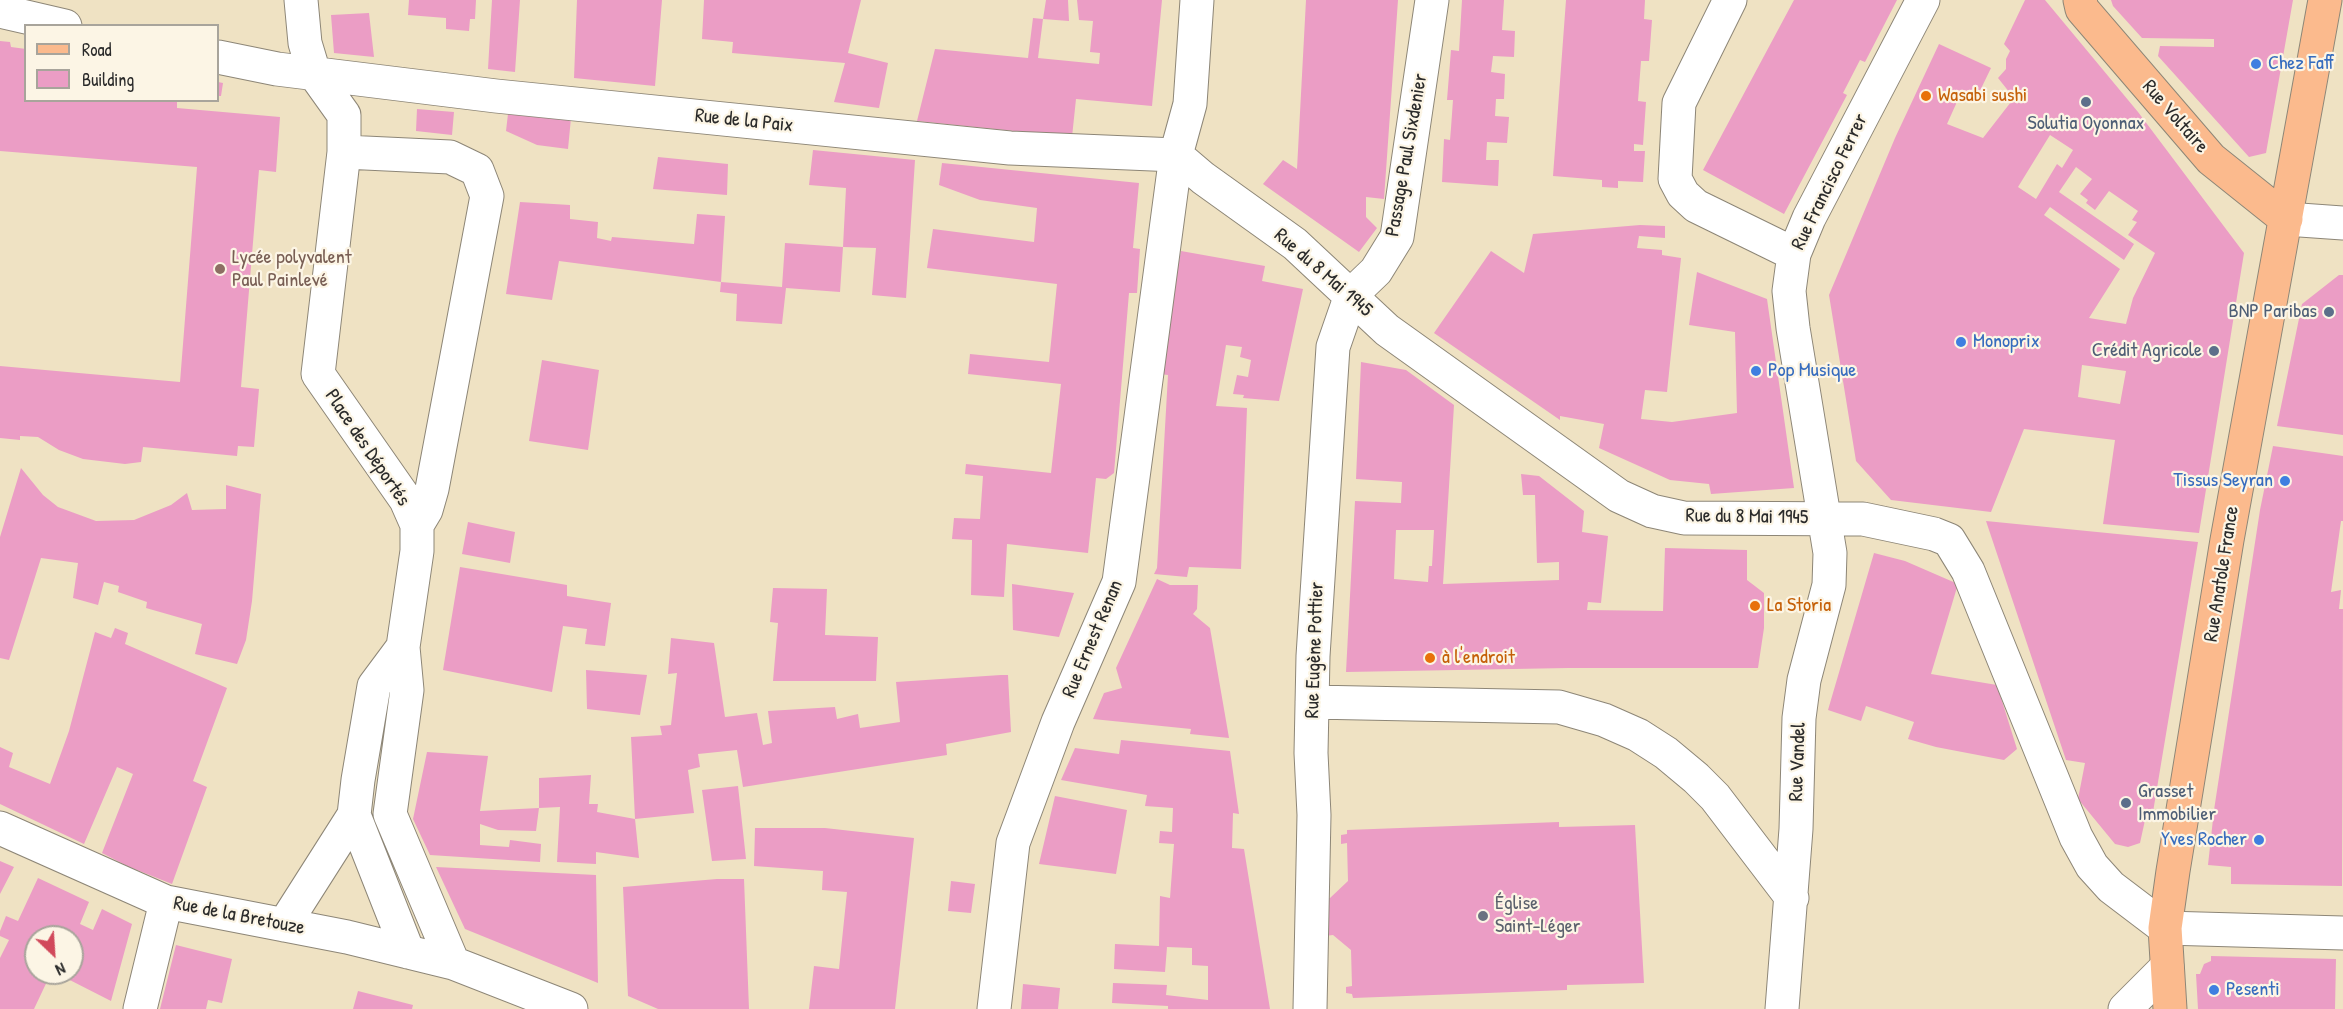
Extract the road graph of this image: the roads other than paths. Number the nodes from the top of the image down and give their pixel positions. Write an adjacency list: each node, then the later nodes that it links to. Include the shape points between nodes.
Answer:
1 (301, 0): 11 (street, Place des Déportés, via 305,43)
2 (1197, 0): 13 (street, Rue Ernest Renan, via 1190,104)
3 (1432, 0): 17 (street, Passage Paul Sixdenier, via 1397,237 1376,271)
4 (1730, 0): 16 (street, via 1679,103 1675,178 1683,194 1696,206)
5 (1923, 0): 16 (street, Rue Francisco Ferrer)
6 (2080, 0): 14 (main road, Rue Voltaire, via 2082,9 2211,159)
7 (2325, 0): 14 (main road, Rue Anatole France)
8 (0, 11): 9 (street)
9 (56, 24)
10 (219, 57): 11 (street, Rue de la Paix)
11 (314, 73): 12 (street, Place des Déportés, via 344,115); 13 (street, Rue de la Paix, via 496,96 1010,148)
12 (344, 152): 19 (street, Place des Déportés, via 318,374 406,500); 19 (street, via 450,157 477,170 487,196 432,489)
13 (1176, 155): 17 (street, Rue du 8 Mai 1945, via 1296,244); 34 (street, Rue Ernest Renan, via 1119,582 1058,722 1013,843)
14 (2286, 219): 15 (street); 27 (main road, Rue Anatole France, via 2227,540)
15 (2343, 222)
16 (1794, 254): 18 (street, Rue Francisco Ferrer, via 1789,291 1792,319)
17 (1351, 295): 18 (street, Rue du 8 Mai 1945, via 1387,330 1619,496 1652,511 1684,518); 21 (street, Rue Eugène Pottier, via 1333,347)
18 (1825, 518): 24 (street, Rue Vandel, via 1830,585 1804,680 1799,718); 27 (street, Rue du 8 Mai 1945, via 1863,519 1949,540 1968,571 2076,837 2092,866 2111,887)
19 (417, 525): 20 (street, Place des Déportés)
20 (403, 647): 22 (street, via 374,686); 30 (street, Place des Déportés, via 407,690 390,814)
21 (1312, 702): 24 (street, via 1559,707 1604,720 1638,735 1696,778); 35 (street, Rue Eugène Pottier)
22 (354, 815): 26 (street); 29 (street)
23 (0, 828): 25 (street, Rue de la Bretouze)
24 (1792, 898): 36 (street, Rue Vandel)
25 (166, 902): 26 (street, Rue de la Bretouze); 32 (street)
26 (284, 925): 29 (street, Rue de la Bretouze)
27 (2165, 928): 28 (street); 31 (main road, Rue Anatole France)
28 (2343, 933)
29 (408, 952): 30 (street, Rue de la Bretouze)
30 (453, 963): 33 (street, Rue de la Bretouze)
31 (2167, 967): 37 (street); 38 (main road, Rue Anatole France)
32 (140, 1009)
33 (571, 1009)
34 (994, 1009)
35 (1310, 1009)
36 (1782, 1009)
37 (2125, 1009)
38 (2170, 1009)

